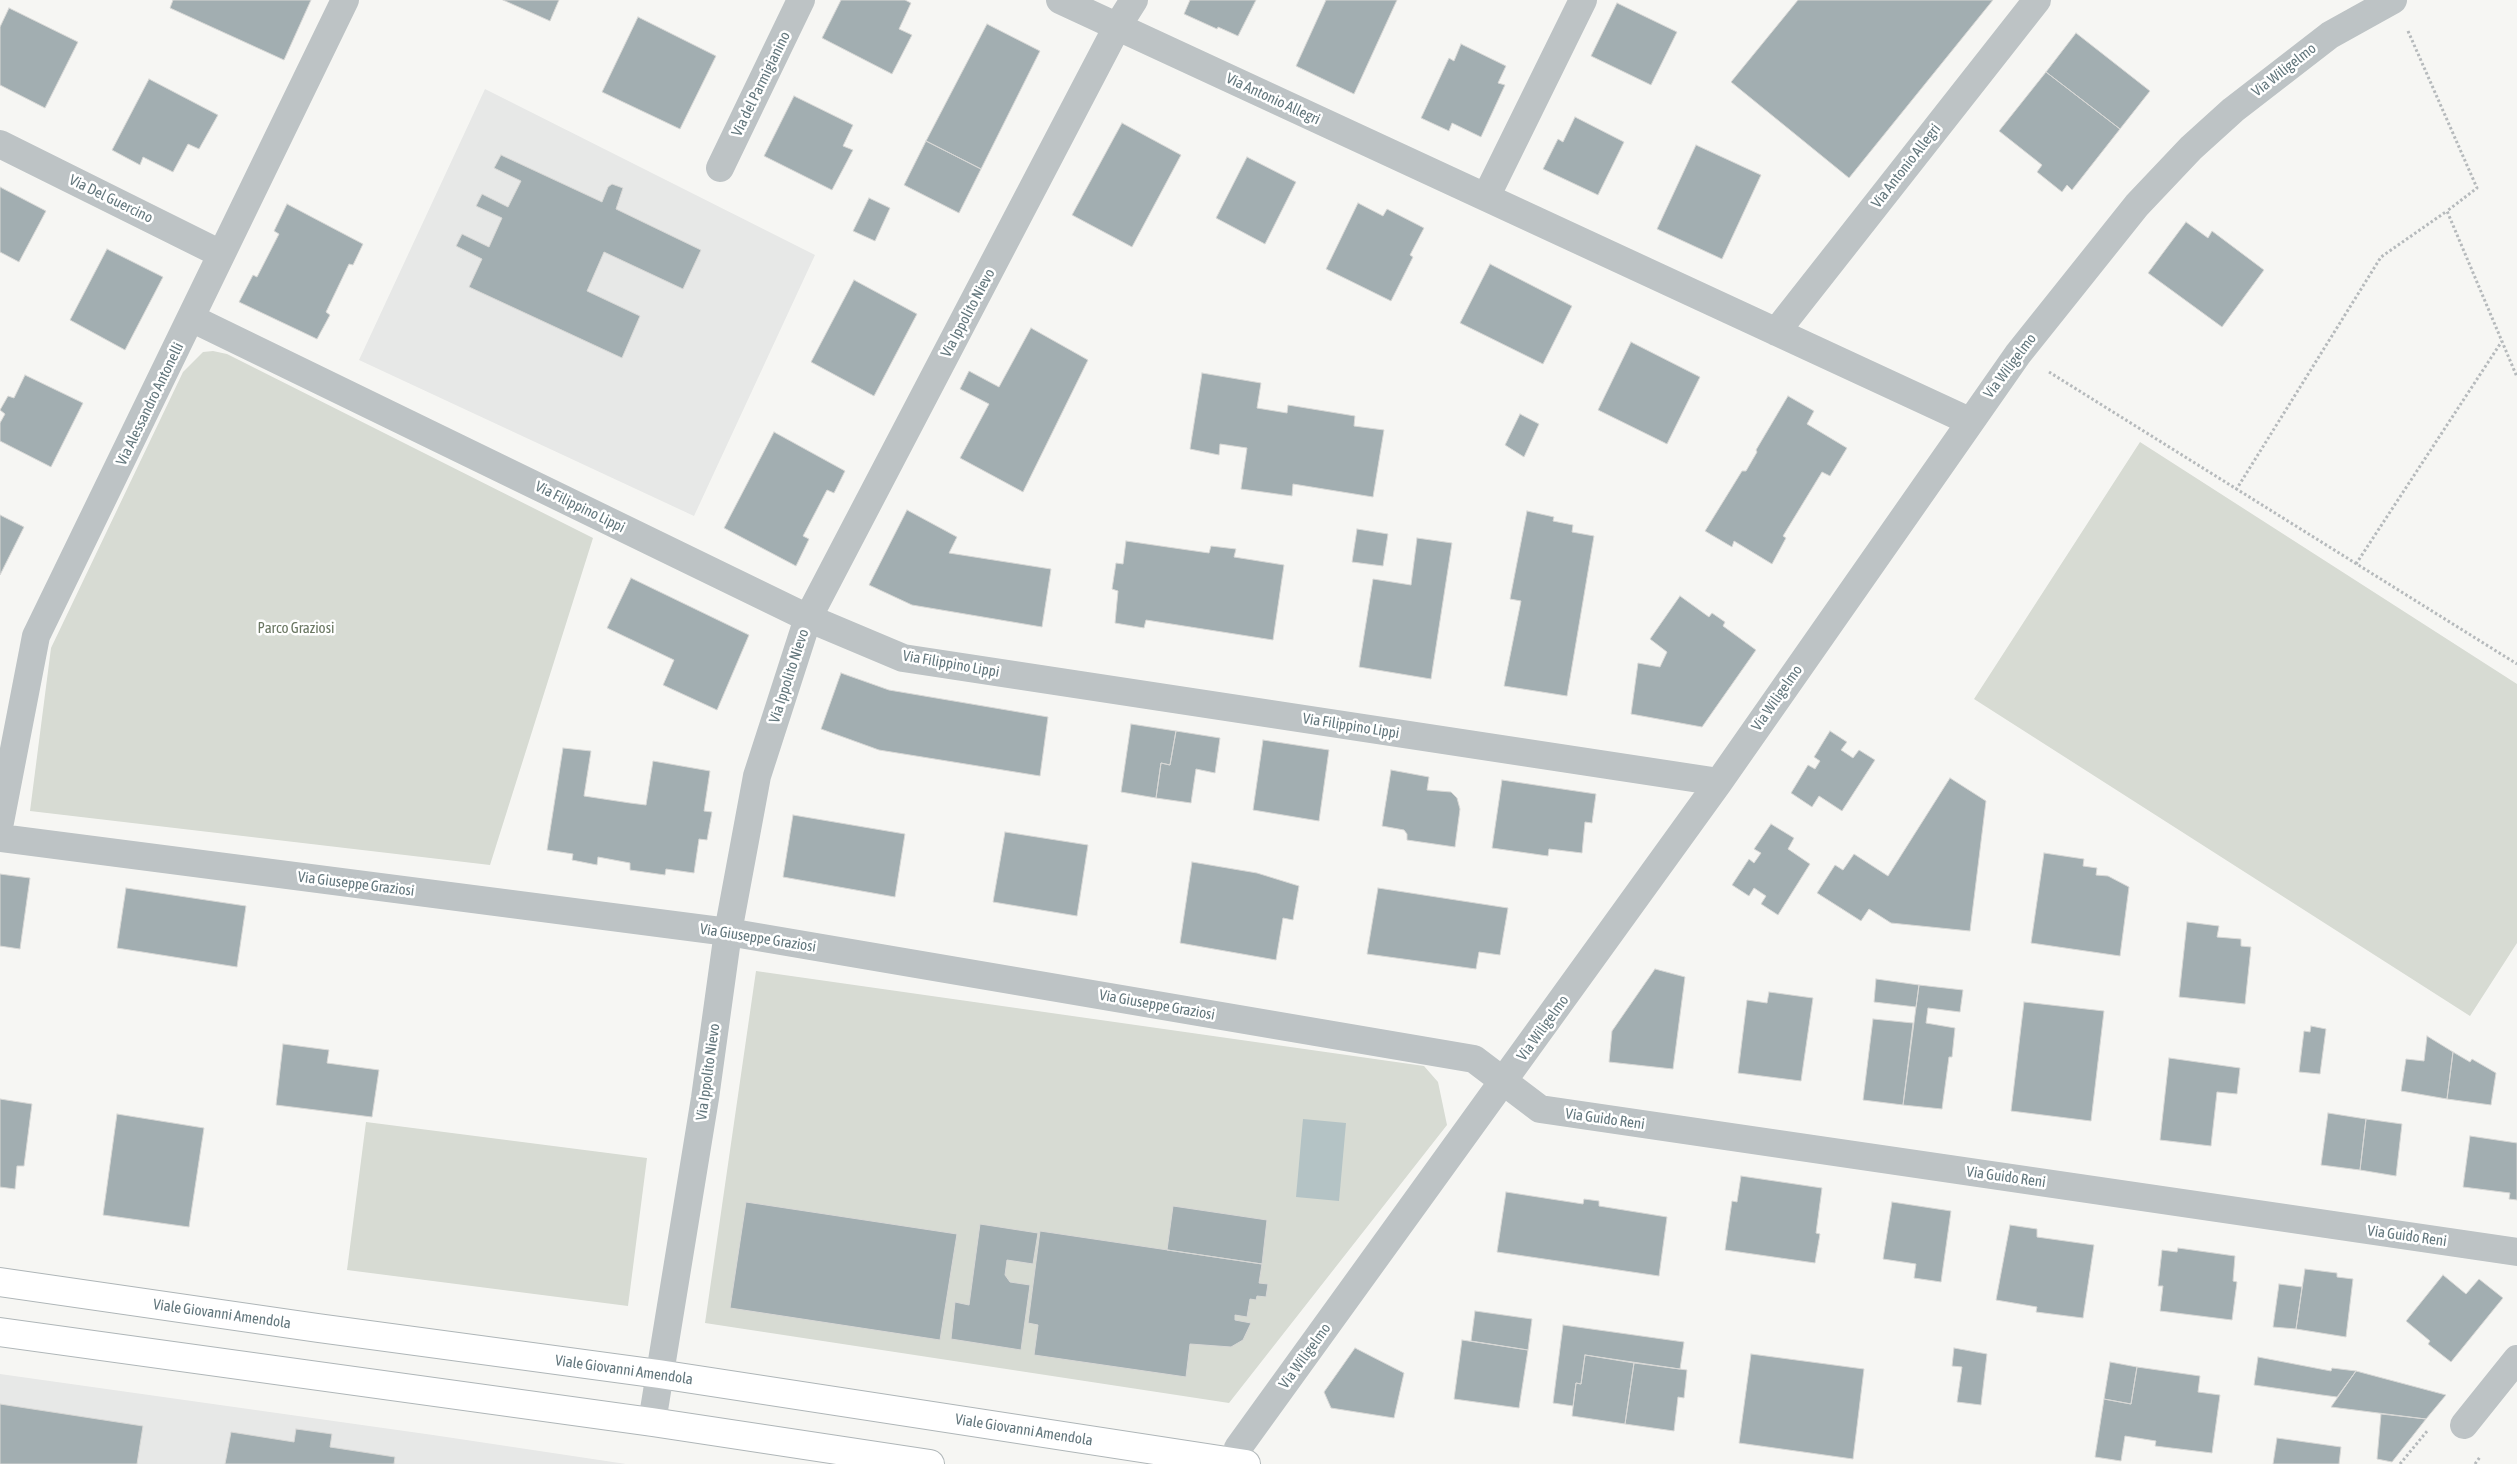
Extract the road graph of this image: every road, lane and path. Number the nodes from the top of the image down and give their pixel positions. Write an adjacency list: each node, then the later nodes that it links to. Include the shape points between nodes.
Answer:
1 (345, 0): 14 (street, Via Alessandro Antonelli)
2 (801, 0): 11 (street, Via del Parmigianino)
3 (1060, 0): 8 (street, Via Antonio Allegri)
4 (1134, 0): 8 (street, Via Ippolito Nievo)
5 (1583, 0): 12 (street)
6 (2037, 0): 16 (street, Via Antonio Allegri)
7 (2392, 0): 18 (street, Via Wiligelmo, via 2330,35 2232,110 2191,148 2137,205)
8 (1118, 26): 12 (street, Via Antonio Allegri); 23 (street, Via Ippolito Nievo)
9 (2406, 27): 13 (path, via 2477,188)
10 (0, 144): 14 (street, Via Del Guercino)
11 (720, 168)
12 (1486, 197): 16 (street, Via Antonio Allegri)
13 (2447, 211): 17 (path); 21 (path, via 2380,257)
14 (222, 254): 15 (street, Via Alessandro Antonelli)
15 (192, 318): 23 (street, Via Filippino Lippi); 26 (street, Via Alessandro Antonelli, via 36,636)
16 (1776, 332): 20 (street, Via Antonio Allegri)
17 (2502, 341): 19 (path); 22 (path)
18 (2018, 354): 20 (street, Via Wiligelmo); 21 (path)
19 (2517, 377)
20 (1969, 421): 25 (street, Via Wiligelmo)
21 (2236, 490): 22 (path)
22 (2356, 564): 24 (path)
23 (808, 618): 25 (street, Via Filippino Lippi, via 903,658); 28 (street, Via Ippolito Nievo, via 757,776)
24 (2517, 664)
25 (1718, 782): 29 (street, Via Wiligelmo)
26 (0, 822)
27 (0, 838): 28 (street, Via Giuseppe Graziosi)
28 (728, 932): 29 (street, Via Giuseppe Graziosi, via 1474,1059); 34 (street, Via Ippolito Nievo, via 706,1098)
29 (1504, 1082): 30 (street, Via Guido Reni, via 1540,1109); 37 (street, Via Wiligelmo)
30 (2517, 1252)
31 (0, 1282): 34 (main road, Viale Giovanni Amendola)
32 (0, 1332): 35 (main road)
33 (2517, 1359): 36 (street)
34 (659, 1374): 35 (street, Via Ippolito Nievo); 37 (main road, Viale Giovanni Amendola)
35 (652, 1422): 38 (main road)
36 (2464, 1425)
37 (1240, 1460)
38 (930, 1464)

